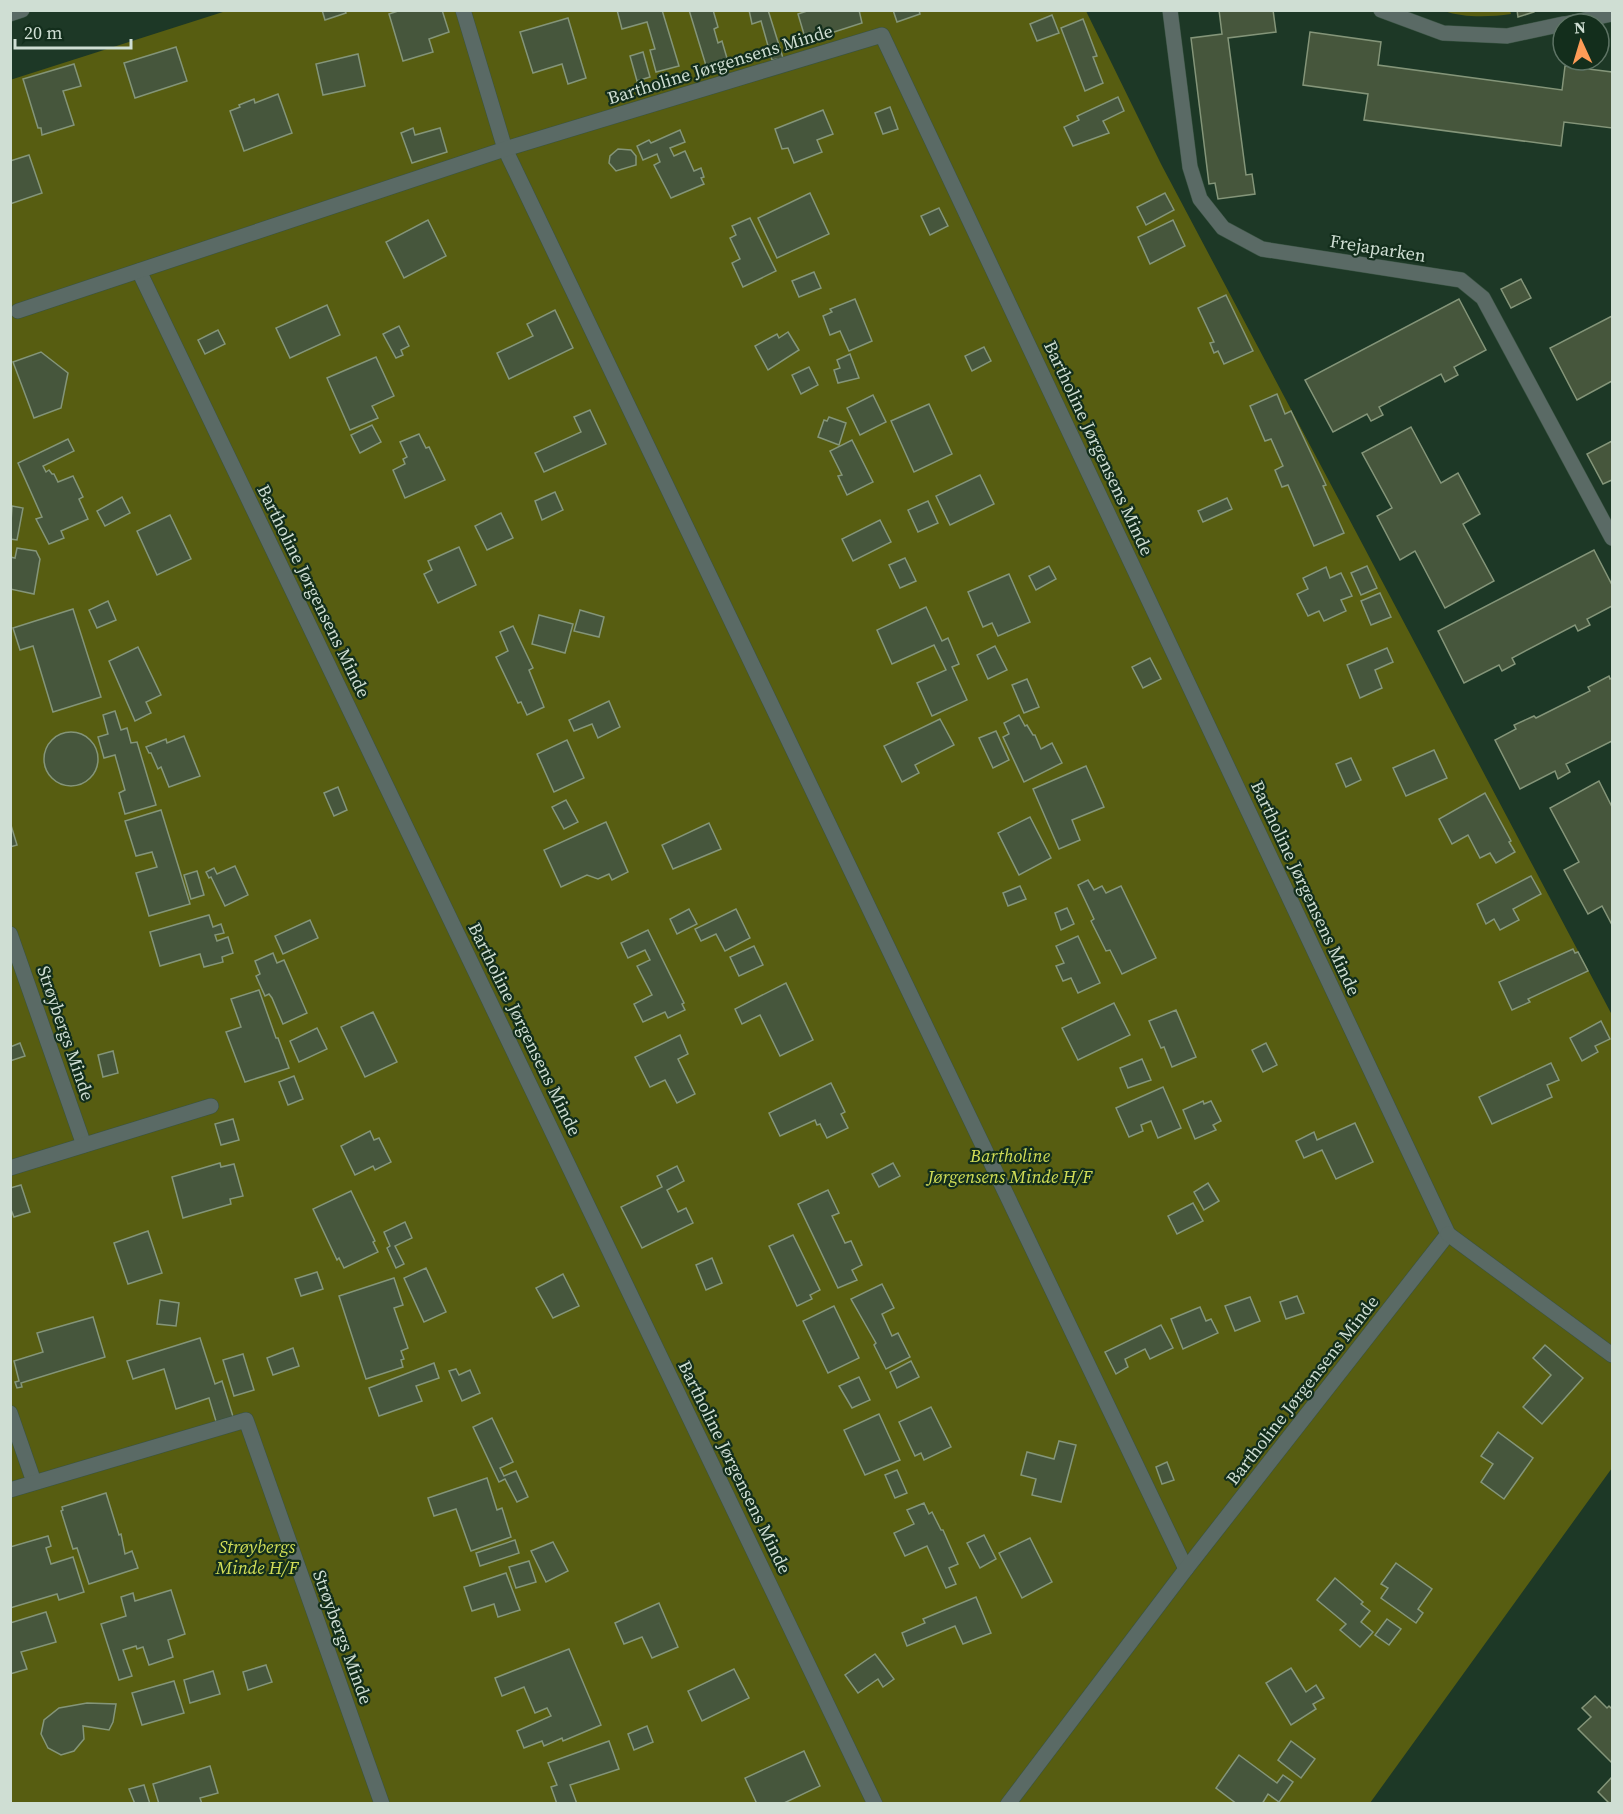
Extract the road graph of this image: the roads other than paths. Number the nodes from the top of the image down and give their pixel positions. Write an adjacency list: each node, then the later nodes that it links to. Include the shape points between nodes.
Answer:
1 (22, 10): 5 (street)
2 (463, 10): 7 (street)
3 (1170, 10): 10 (street, Frejaparken, via 1190,167 1200,199 1223,228 1262,249 1461,280 1483,298)
4 (1381, 10): 6 (street, via 1443,33 1508,36)
5 (10, 14)
6 (1551, 27)
7 (505, 149): 8 (street, Bartholine Jørgensens Minde); 15 (street, Bartholine Jørgensens Minde, via 882,35); 20 (street)
8 (139, 271): 9 (street, Bartholine Jørgensens Minde); 22 (street, Bartholine Jørgensens Minde)
9 (18, 311)
10 (1612, 538)
11 (10, 934): 13 (street, Strøybergs Minde)
12 (211, 1106): 13 (street)
13 (84, 1145): 14 (street)
14 (10, 1168)
15 (1448, 1234): 16 (street, Bartholine Jørgensens Minde); 20 (street, Bartholine Jørgensens Minde)
16 (1612, 1355)
17 (10, 1413): 18 (street)
18 (34, 1482): 19 (street, Strøybergs Minde); 21 (street, Strøybergs Minde, via 246,1420)
19 (10, 1490)
20 (1186, 1569): 23 (street, Bartholine Jørgensens Minde)
21 (382, 1803)
22 (875, 1803)
23 (1008, 1803)

